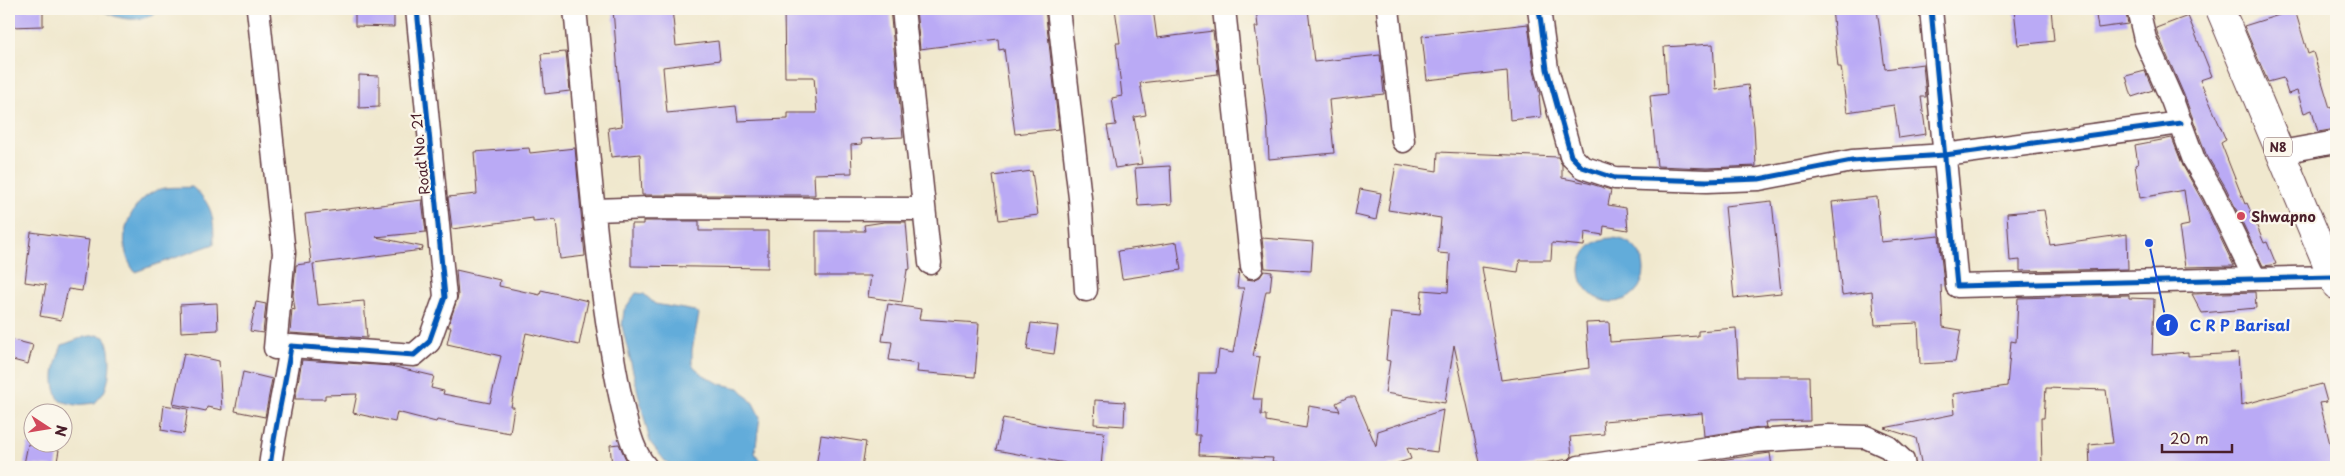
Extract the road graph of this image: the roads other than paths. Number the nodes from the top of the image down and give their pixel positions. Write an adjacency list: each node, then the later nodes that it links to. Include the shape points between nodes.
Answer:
1 (258, 9): 24 (street, via 284,254 275,348)
2 (417, 9): 24 (street, Road No. 21, via 445,297 429,342 414,355)
3 (575, 9): 18 (street)
4 (903, 9): 17 (street)
5 (1058, 9): 23 (street, via 1080,198)
6 (1224, 9): 20 (street)
7 (1388, 9): 13 (street)
8 (1539, 9): 16 (street, via 1546,69 1571,156 1582,168 1615,178 1707,181 1760,179 1852,161)
9 (1931, 9): 16 (street)
10 (2138, 9): 12 (street, via 2145,39)
11 (2220, 9): 15 (highway, N8)
12 (2181, 123): 16 (street); 21 (street, via 2194,160)
13 (1403, 141)
14 (2336, 142): 15 (street)
15 (2281, 152): 22 (highway, N8)
16 (1945, 155): 21 (street, via 1957,286)
17 (924, 209): 18 (street); 19 (street)
18 (595, 210): 26 (street, via 605,306 623,411 640,460)
19 (930, 263)
20 (1252, 268)
21 (2255, 279): 22 (street)
22 (2335, 281)
23 (1086, 290)
24 (291, 346): 25 (street)
25 (270, 467)
26 (646, 467)
27 (1579, 467): 28 (street, via 1757,442 1828,436 1866,437 1888,447 1903,461)
28 (1904, 467)

